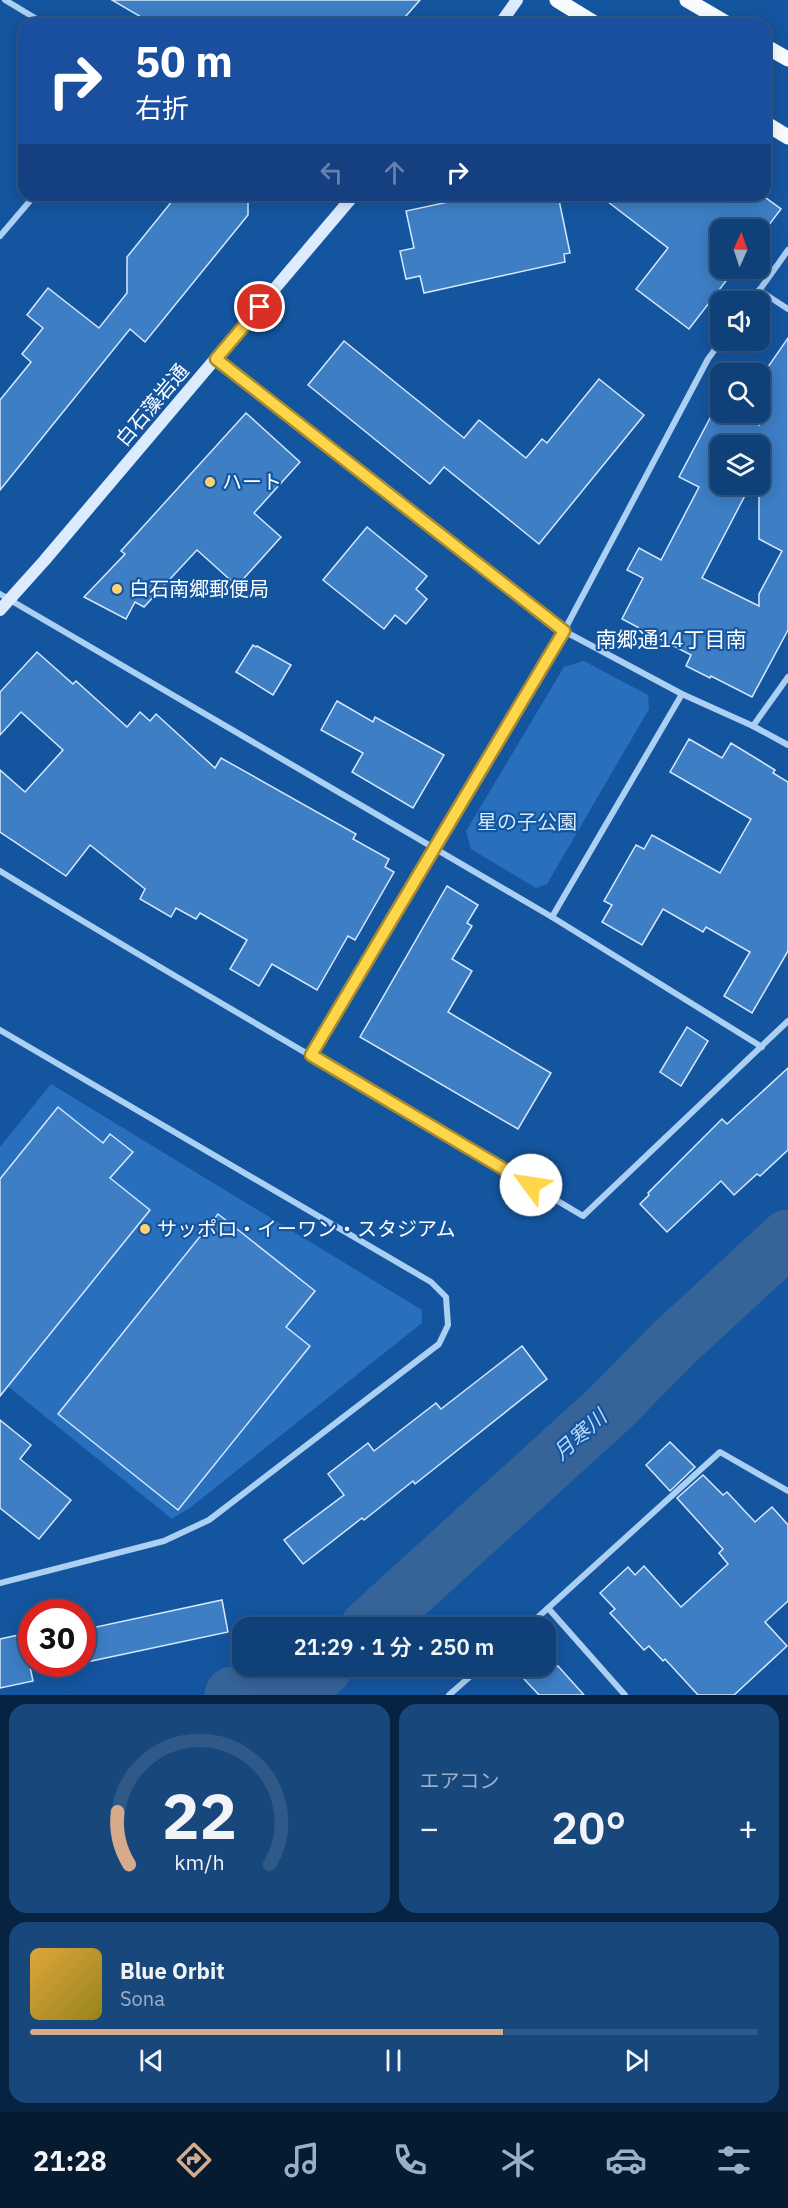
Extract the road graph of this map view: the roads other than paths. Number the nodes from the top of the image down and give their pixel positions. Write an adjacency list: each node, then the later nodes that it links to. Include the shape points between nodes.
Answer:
1 (4, 0): 5 (street)
2 (518, 0): 6 (main road)
3 (557, 0): 7 (main road)
4 (687, 0): 8 (main road)
5 (35, 18)
6 (505, 18)
7 (586, 18)
8 (718, 18)
9 (771, 49): 10 (main road)
10 (788, 59)
11 (771, 127): 12 (main road)
12 (788, 137)
13 (30, 201): 15 (street)
14 (349, 201): 20 (main road, 白石藻岩通)
15 (0, 236)
16 (788, 250): 17 (street)
17 (759, 290): 18 (street)
18 (788, 309)
19 (714, 351): 23 (street)
20 (216, 359): 21 (main road, 白石藻岩通); 23 (street)
21 (5, 597): 22 (main road, 白石藻岩通); 28 (street)
22 (0, 610)
23 (564, 631): 25 (street); 28 (street)
24 (788, 677): 26 (street)
25 (682, 694): 26 (street); 30 (street)
26 (753, 726): 27 (street)
27 (788, 746)
28 (434, 850): 30 (street); 34 (street)
29 (0, 871): 34 (street)
30 (552, 917): 33 (street)
31 (788, 1021): 33 (street)
32 (0, 1030): 36 (street, via 432,1282 446,1297 448,1324 439,1344 209,1520 164,1541)
33 (762, 1047): 34 (street, via 583,1216)
34 (311, 1055)
35 (788, 1491): 37 (street, via 720,1452)
36 (0, 1583)
37 (548, 1608): 38 (street); 41 (street)
38 (538, 1617)
39 (469, 1677): 40 (street)
40 (449, 1695)
41 (625, 1695)

